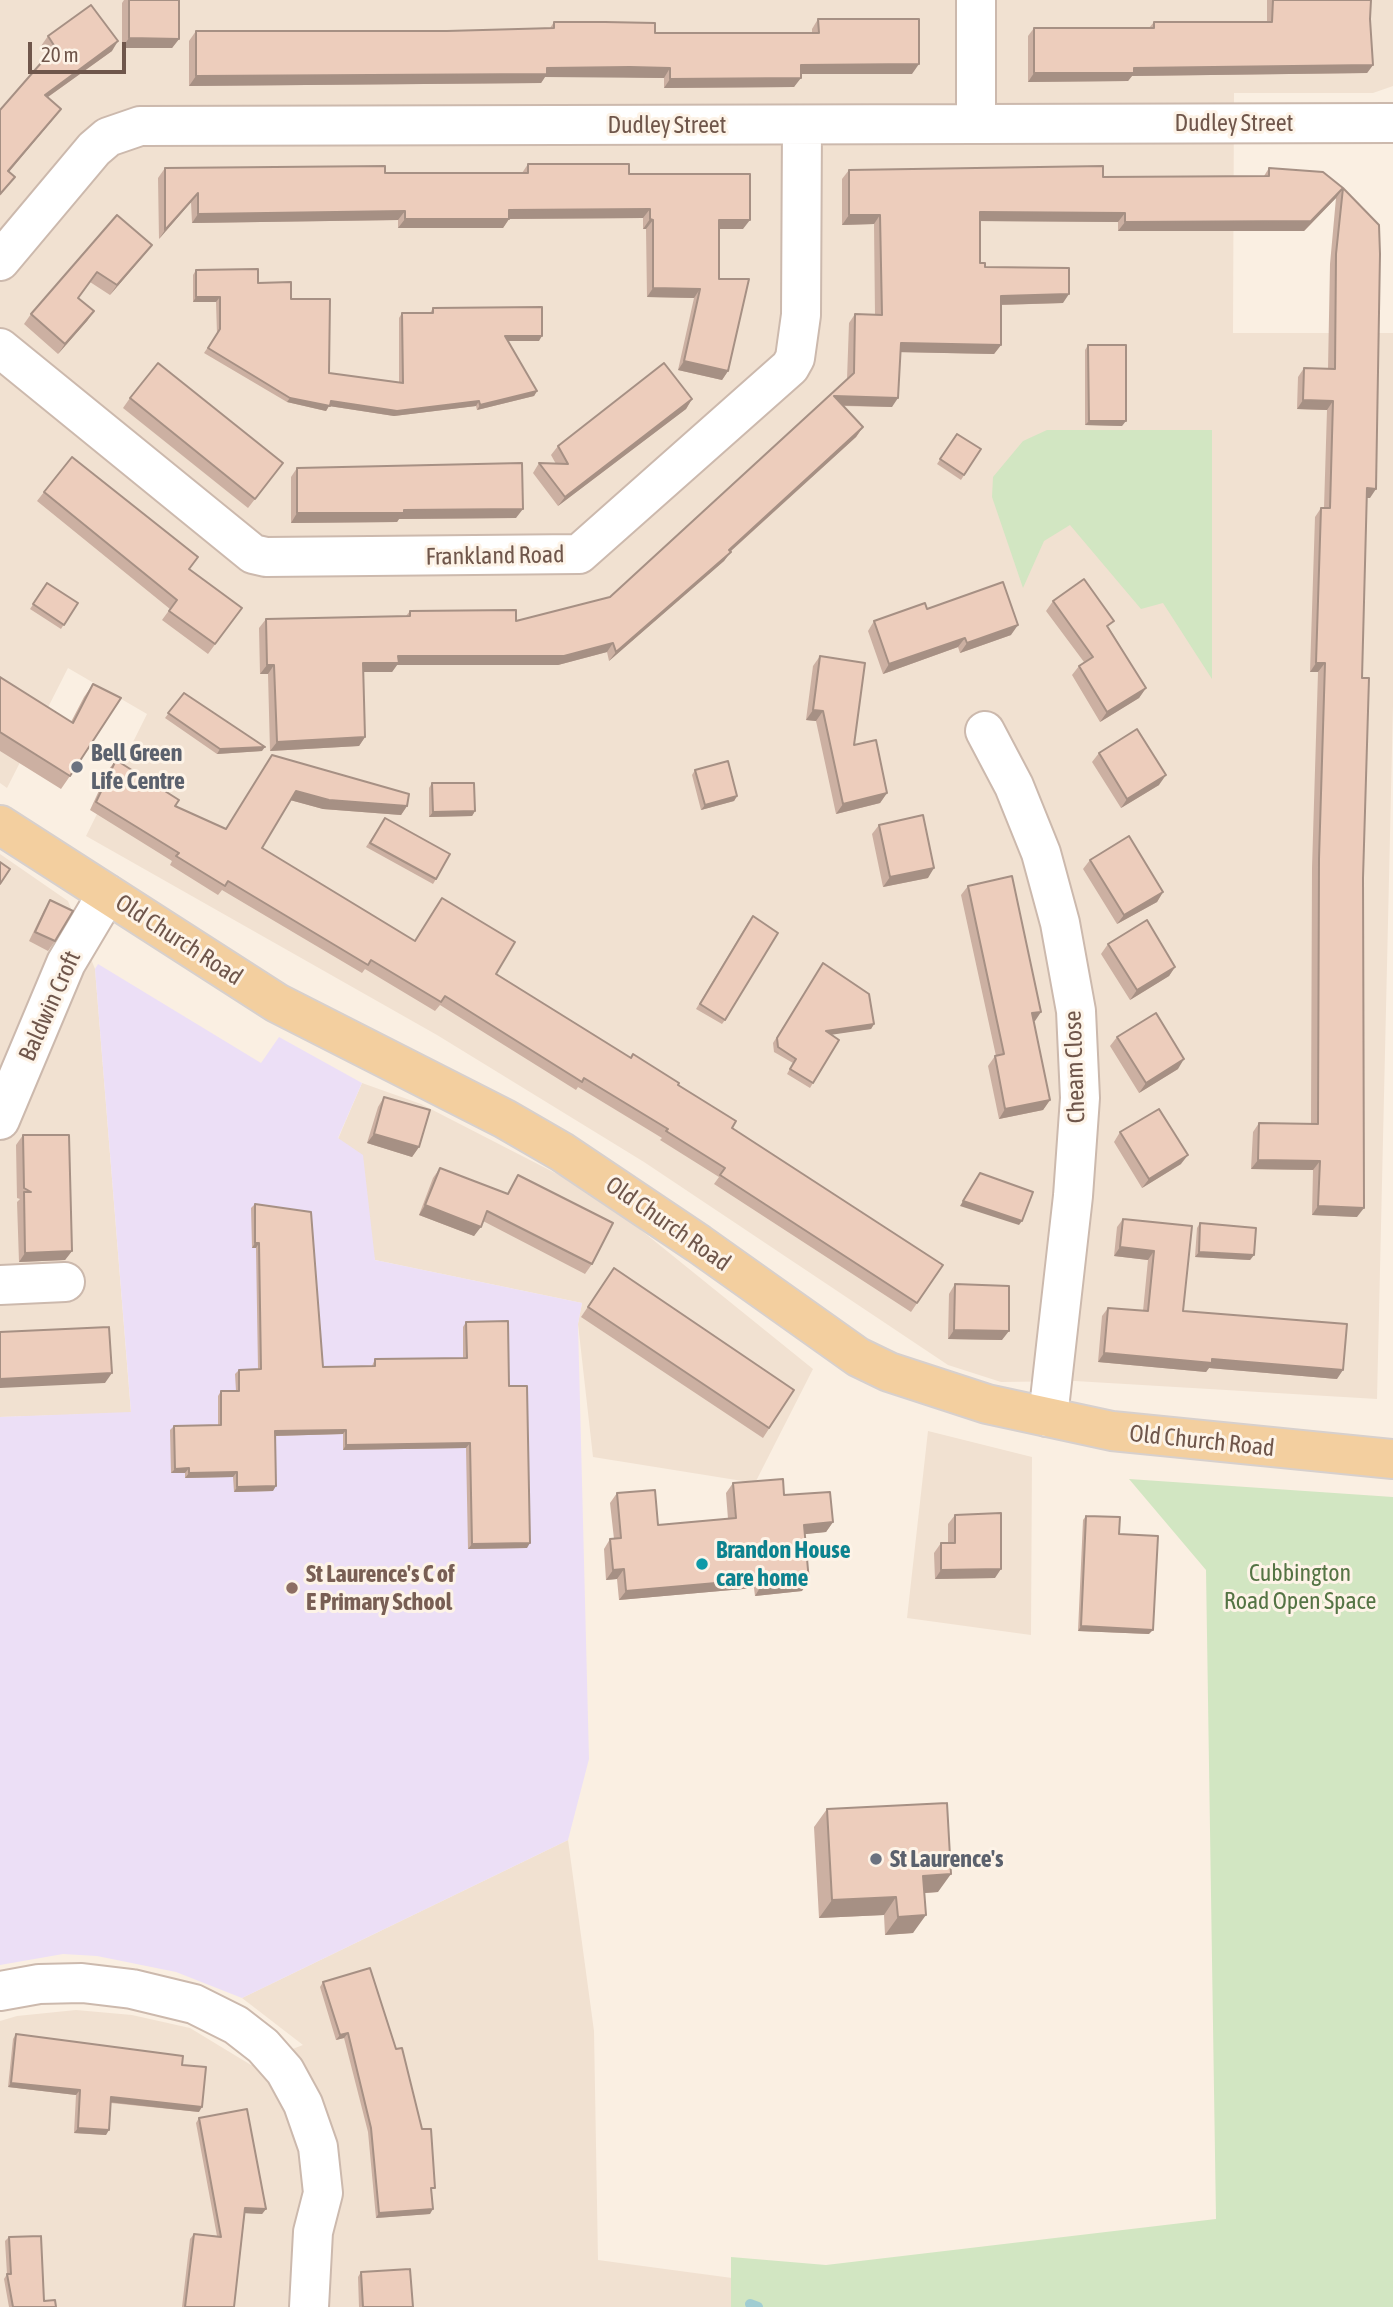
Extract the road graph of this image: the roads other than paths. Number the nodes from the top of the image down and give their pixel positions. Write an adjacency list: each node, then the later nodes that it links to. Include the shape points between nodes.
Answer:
1 (976, 0): 3 (street)
2 (1393, 122): 3 (street, Dudley Street)
3 (976, 124): 4 (street, Dudley Street)
4 (802, 125): 5 (street, Dudley Street, via 140,126 108,137 94,149); 6 (street, Frankland Road, via 800,315 795,358 579,554 253,554)
5 (0, 261)
6 (0, 348)
7 (985, 731): 13 (street, Cheam Close, via 1041,853 1076,1011 1080,1098)
8 (0, 825): 9 (main road, Old Church Road)
9 (107, 894): 10 (street, Baldwin Croft, via 66,963); 13 (main road, Old Church Road, via 277,1003 562,1152 858,1357 930,1388)
10 (0, 1120)
11 (65, 1282): 12 (street)
12 (0, 1285)
13 (1048, 1417): 14 (main road, Old Church Road, via 1167,1438)
14 (1393, 1458)
15 (0, 1990): 16 (street, via 82,1983 132,1989 194,2004 236,2025 263,2046 285,2071 303,2105 320,2158 323,2193 313,2232)
16 (309, 2307)

